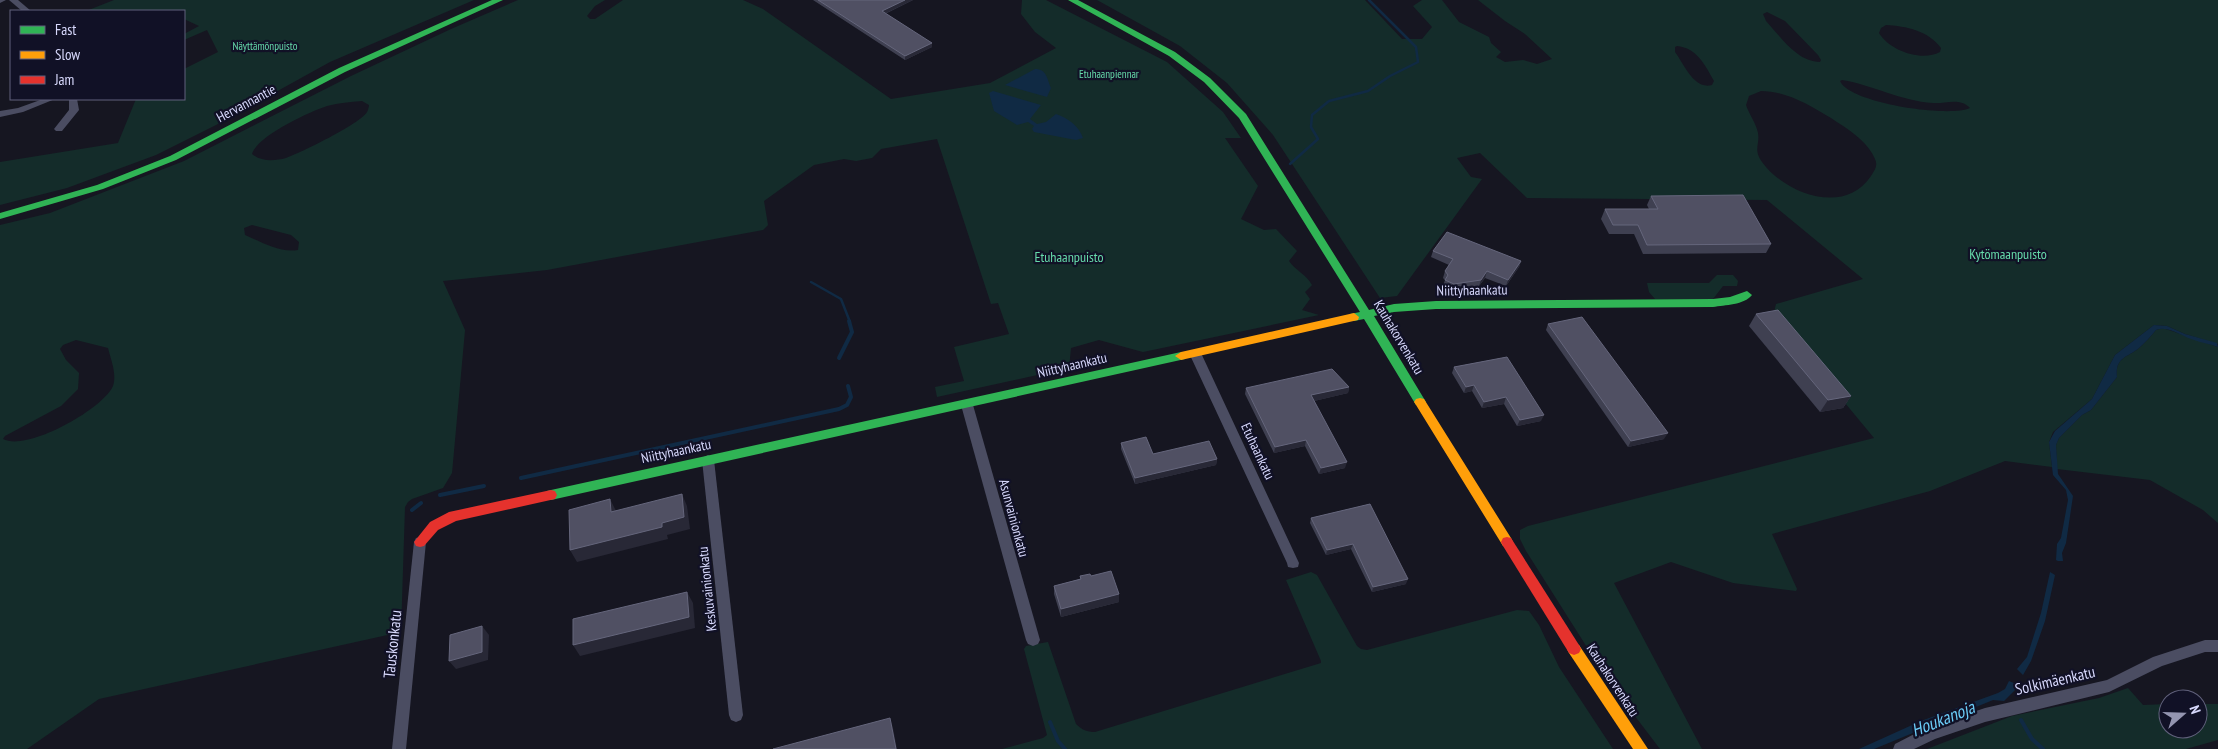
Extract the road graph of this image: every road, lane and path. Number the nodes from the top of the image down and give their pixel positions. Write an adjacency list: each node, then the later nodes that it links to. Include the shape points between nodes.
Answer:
1 (13, 0): 4 (street)
2 (500, 0): 9 (street, Hervannantie, via 356,64 153,167 62,200)
3 (1072, 0): 11 (street, Kauhakorvenkatu, via 1172,54 1211,83 1243,116)
4 (26, 10)
5 (48, 100): 7 (street)
6 (73, 100): 8 (street, via 74,110)
7 (0, 114)
8 (59, 129)
9 (0, 216)
10 (1747, 296): 11 (street, Niittyhaankatu, via 1713,303 1410,306)
11 (1367, 315): 12 (street, Niittyhaankatu); 21 (street, Kauhakorvenkatu, via 1544,602)
12 (1195, 353): 13 (street, Niittyhaankatu); 16 (street, Etuhaankatu)
13 (966, 404): 14 (street, Niittyhaankatu); 17 (street, Asunvainionkatu)
14 (708, 460): 15 (street, Niittyhaankatu, via 442,519); 19 (street, Keskuvainionkatu)
15 (420, 542): 20 (street, Tauskonkatu)
16 (1293, 563)
17 (1033, 640)
18 (2218, 646): 22 (street, Solkimäenkatu, via 2205,646 2158,661 2109,686 1985,715 1931,733)
19 (736, 715)
20 (399, 749)
21 (1641, 749)
22 (1900, 749)

